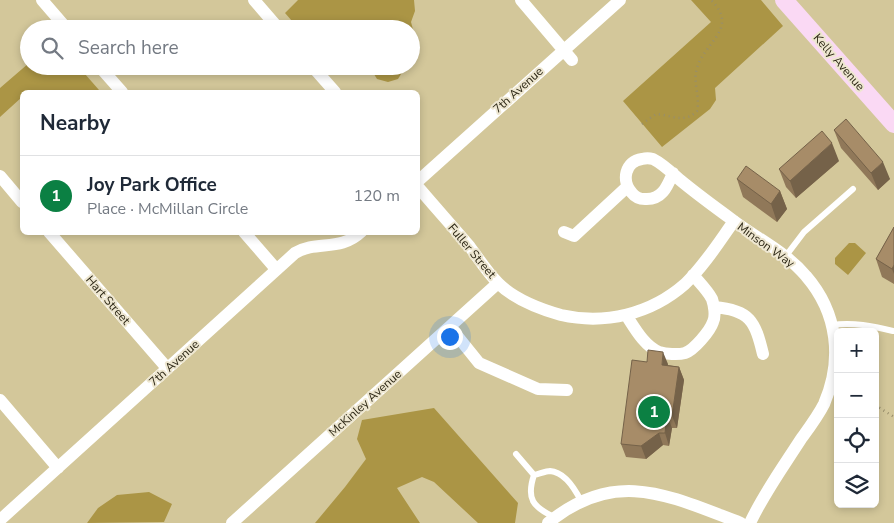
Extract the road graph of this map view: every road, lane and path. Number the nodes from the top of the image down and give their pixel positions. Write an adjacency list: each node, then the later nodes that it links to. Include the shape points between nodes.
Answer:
1 (42, 0): 7 (street)
2 (254, 0): 8 (street)
3 (521, 0): 9 (street)
4 (620, 0): 9 (street, 7th Avenue)
5 (711, 0): 15 (path, via 720,11 723,26 696,71 698,111 687,118 656,114)
6 (791, 2): 16 (main road, Kelly Avenue)
7 (59, 20)
8 (271, 20)
9 (564, 50): 10 (street); 19 (street, 7th Avenue)
10 (572, 60)
11 (107, 75): 13 (street)
12 (320, 75): 14 (street)
13 (120, 90)
14 (333, 90)
15 (642, 124)
16 (894, 124)
17 (673, 173): 20 (street, via 666,189 652,199 641,199); 20 (street, Minson Way, via 651,158 635,160 625,177); 24 (street, Minson Way)
18 (0, 176): 23 (street)
19 (420, 179)
20 (627, 187): 25 (street, via 574,236)
21 (420, 189): 32 (street, Fuller Street)
22 (853, 189): 29 (lane, via 804,232)
23 (20, 200)
24 (734, 222): 29 (street, Minson Way); 31 (street, Fuller Street)
25 (564, 232)
26 (52, 235): 39 (street, Hart Street)
27 (247, 235): 30 (street)
28 (357, 235): 30 (street, 7th Avenue, via 348,242 303,248)
29 (785, 257): 35 (street, Minson Way, via 818,290)
30 (276, 269): 39 (street, 7th Avenue)
31 (693, 275): 33 (street, via 712,298); 34 (street, Fuller Street, via 665,299)
32 (498, 283): 34 (street, Fuller Street, via 523,301 553,313 592,319); 36 (street, McKinley Avenue)
33 (714, 308): 34 (street, via 714,321 702,338 686,352 674,354 659,352 649,345); 38 (street, via 729,308 752,322)
34 (626, 315)
35 (832, 325): 37 (lane, via 874,326); 52 (street, Minson Way, via 834,372 823,404)
36 (450, 327): 40 (street, via 479,363 538,390); 50 (street, McKinley Avenue)
37 (894, 333)
38 (763, 354)
39 (167, 368): 45 (street, 7th Avenue)
40 (567, 390)
41 (0, 400): 45 (street)
42 (879, 408): 43 (path)
43 (894, 417)
44 (516, 454): 46 (lane)
45 (58, 468): 48 (street, 7th Avenue)
46 (534, 475): 47 (lane, via 550,471 563,476); 49 (lane, via 530,488 532,500)
47 (581, 501): 49 (street); 51 (street, via 613,492 653,493)
48 (0, 520)
49 (550, 521)
50 (232, 523)
51 (741, 523)
52 (750, 523)

